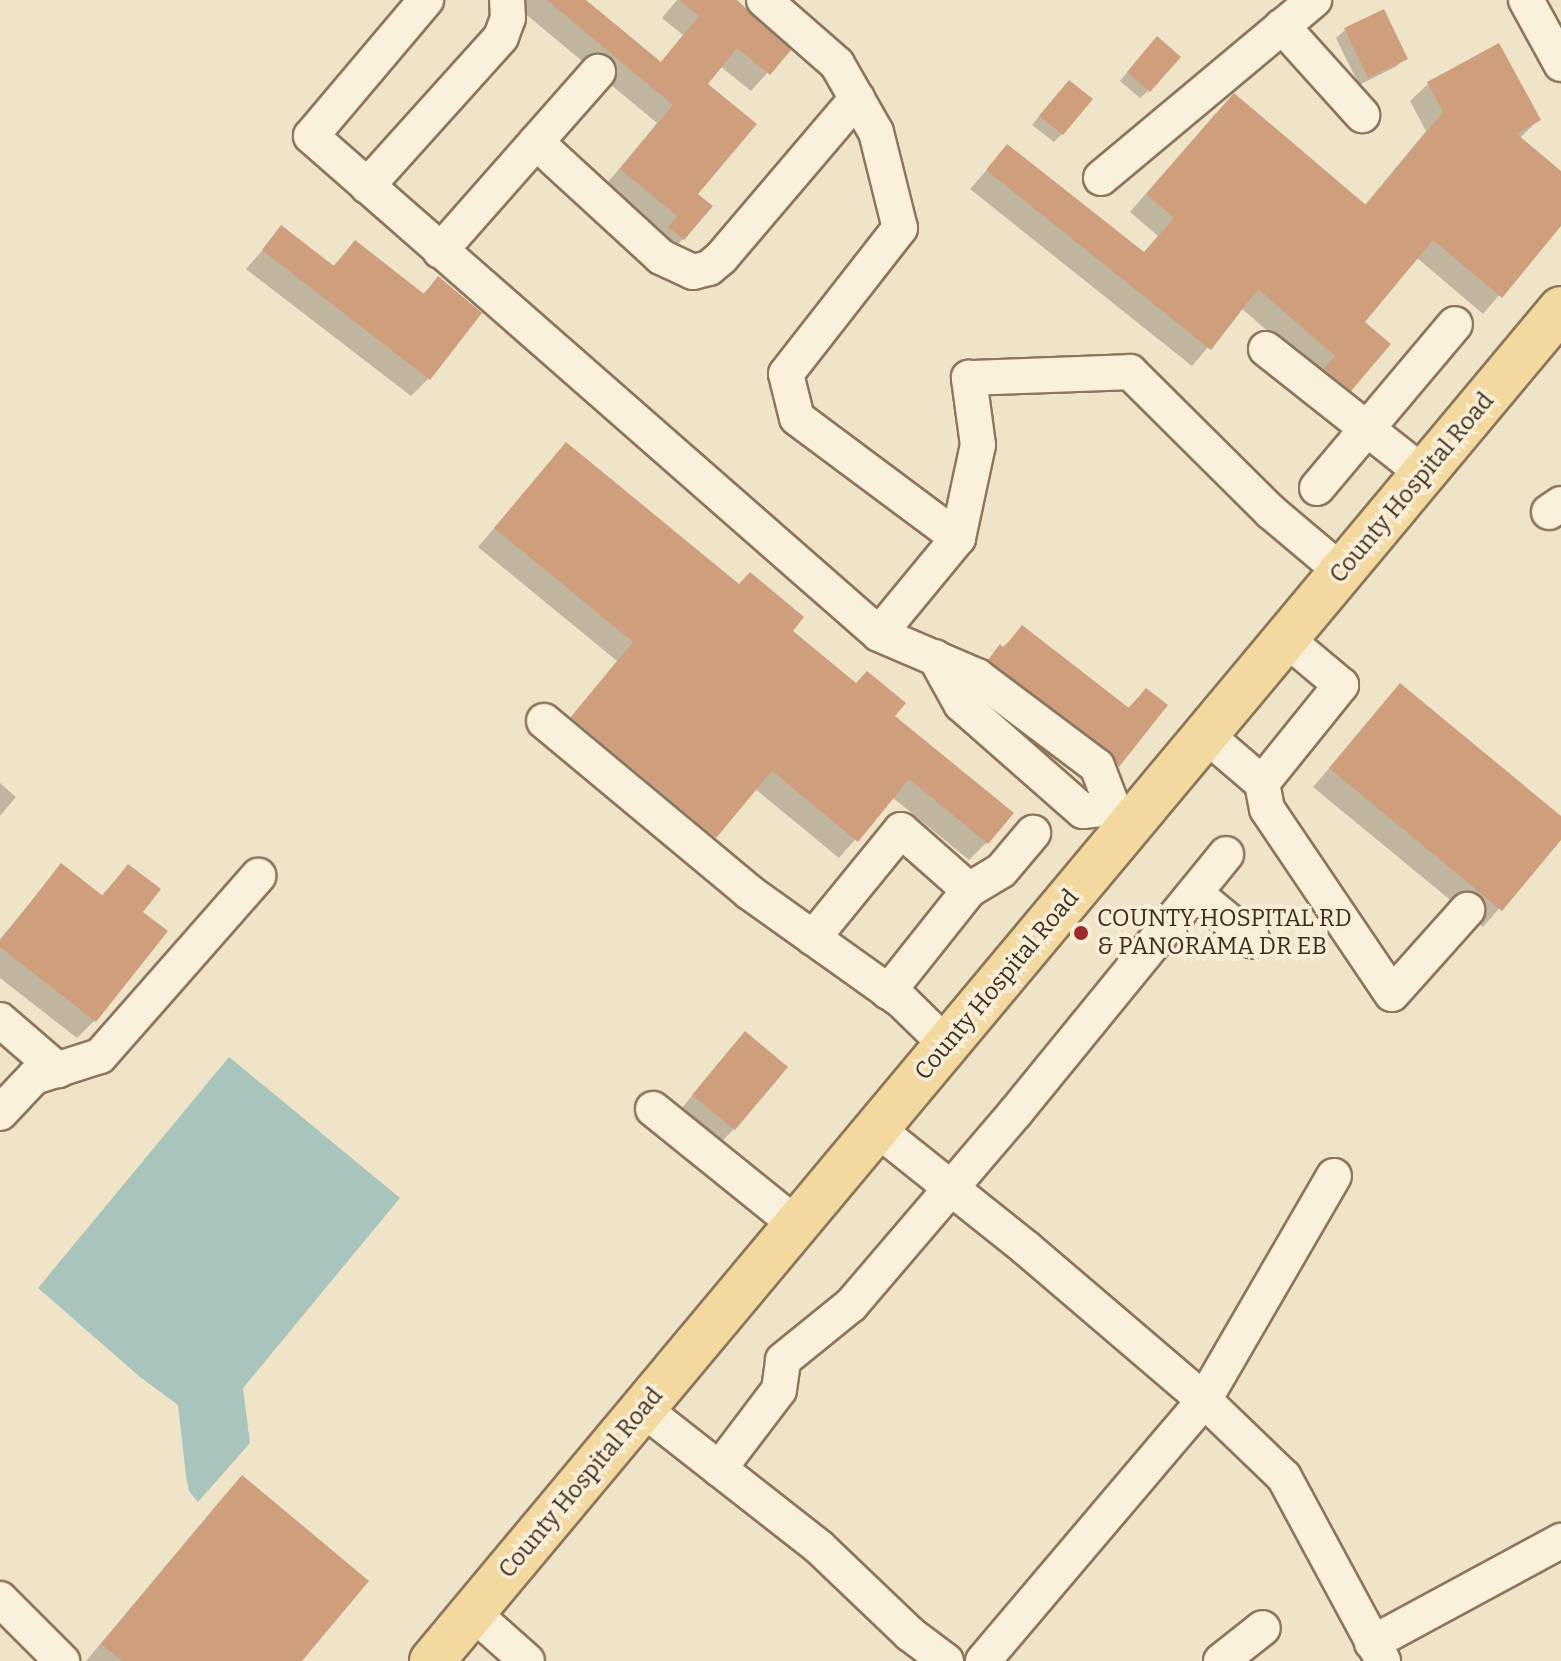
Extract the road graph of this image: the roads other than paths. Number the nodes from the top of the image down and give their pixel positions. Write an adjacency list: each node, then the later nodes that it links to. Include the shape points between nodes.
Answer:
1 (426, 0): 13 (street, via 311,136)
2 (507, 0): 13 (street, via 501,37)
3 (764, 0): 9 (street, via 837,64)
4 (1314, 0): 6 (street)
5 (1526, 0): 7 (street)
6 (1282, 26): 10 (street); 12 (street)
7 (1561, 64)
8 (598, 72): 11 (street)
9 (857, 98): 11 (street, via 721,258 693,272 661,257); 21 (street, via 876,132 900,228 786,374 797,418)
10 (1362, 115)
11 (536, 142): 14 (street)
12 (1101, 178)
13 (367, 186): 14 (street)
14 (440, 251): 23 (street)
15 (1561, 309): 19 (main road, County Hospital Road)
16 (1455, 324): 18 (street)
17 (1266, 349): 18 (street)
18 (1366, 428): 19 (street); 20 (street)
19 (1424, 474): 22 (main road, County Hospital Road)
20 (1317, 488)
21 (958, 538): 22 (street, via 978,445 969,378 1130,372 1271,512); 23 (street)
22 (1341, 571): 24 (main road, County Hospital Road)
23 (879, 634): 28 (street, via 977,676 1097,766)
24 (1286, 639): 26 (main road, County Hospital Road); 27 (street, via 1341,685)
25 (544, 721): 35 (street, via 737,882)
26 (1206, 735): 27 (street); 28 (main road, County Hospital Road)
27 (1262, 783): 34 (street, via 1267,809 1392,994)
28 (1117, 821): 39 (main road, County Hospital Road)
29 (1033, 833): 32 (street, via 1001,871)
30 (1226, 854): 33 (street)
31 (258, 876): 40 (street, via 100,1056)
32 (969, 890): 35 (street, via 901,830); 37 (street)
33 (1195, 893): 36 (street); 45 (street)
34 (1467, 910)
35 (813, 938): 37 (street)
36 (1253, 941)
37 (888, 992): 39 (street)
38 (0, 1020): 40 (street)
39 (947, 1045): 43 (main road, County Hospital Road)
40 (58, 1070): 42 (street, via 34,1077)
41 (653, 1109): 46 (street)
42 (0, 1113)
43 (877, 1129): 45 (street); 46 (main road, County Hospital Road)
44 (1334, 1176): 47 (street)
45 (950, 1187): 47 (street); 49 (street, via 851,1305 783,1360 779,1390)
46 (797, 1225): 48 (main road, County Hospital Road)
47 (1204, 1400): 54 (street, via 1284,1477); 59 (street)
48 (643, 1409): 49 (street); 52 (main road, County Hospital Road)
49 (719, 1469): 58 (street, via 819,1547)
50 (1561, 1541): 54 (street)
51 (0, 1599): 56 (street)
52 (473, 1613): 55 (street); 57 (main road, County Hospital Road)
53 (1263, 1628): 60 (street)
54 (1378, 1652)
55 (525, 1660)
56 (62, 1661)
57 (432, 1661)
58 (946, 1661)
59 (983, 1661)
60 (1221, 1661)

